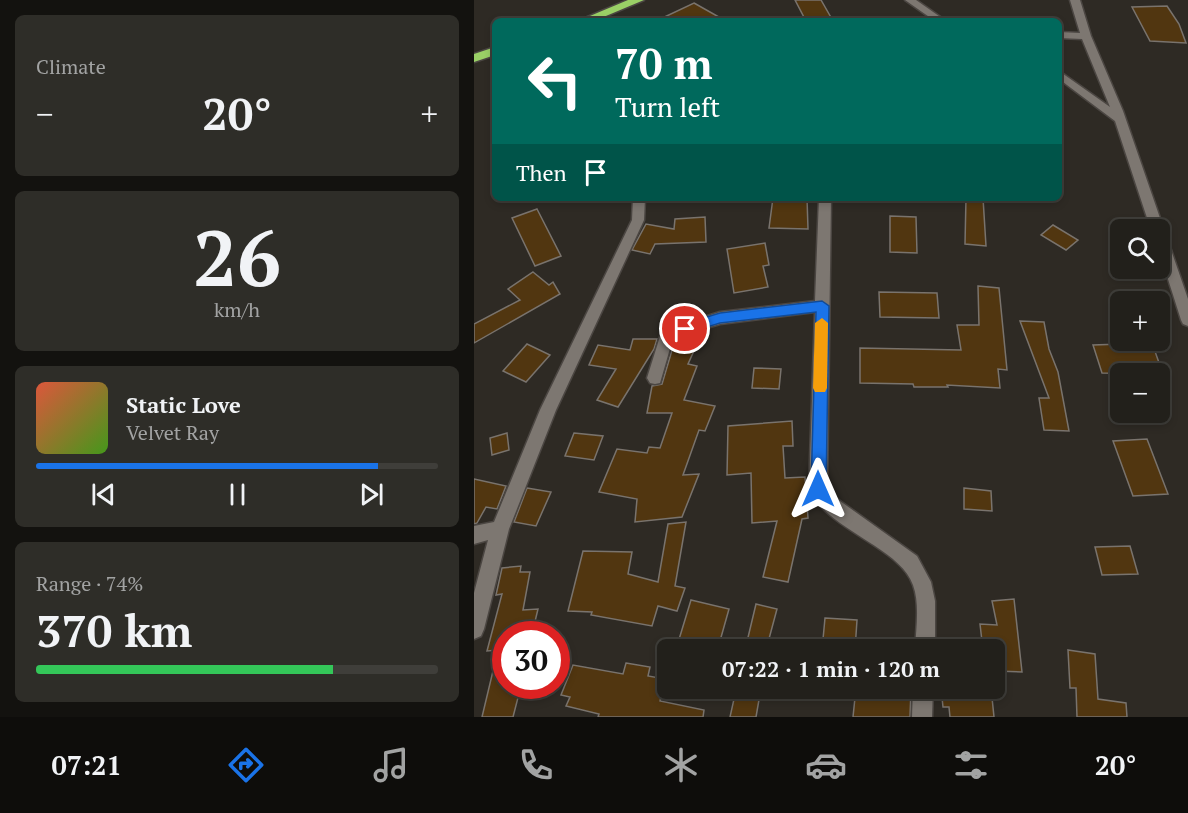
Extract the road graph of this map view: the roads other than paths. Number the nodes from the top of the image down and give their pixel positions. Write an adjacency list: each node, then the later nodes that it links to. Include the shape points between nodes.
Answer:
1 (638, 0): 4 (highway)
2 (910, 0): 5 (street)
3 (1074, 0): 7 (street)
4 (592, 18)
5 (937, 18)
6 (1062, 35): 7 (street)
7 (1086, 36): 11 (street)
8 (492, 52): 9 (highway)
9 (474, 58)
10 (1062, 76): 11 (street)
11 (1120, 119): 14 (street)
12 (639, 201): 19 (street, via 638,220 548,411)
13 (825, 201): 16 (street)
14 (1154, 219)
15 (1170, 265): 17 (street)
16 (822, 306): 18 (street, via 720,318 667,334); 22 (street, via 818,489 827,502 911,562 922,582 926,601)
17 (1188, 320)
18 (655, 378)
19 (500, 529): 20 (street); 21 (street)
20 (474, 535)
21 (474, 629)
22 (924, 639)
23 (923, 699): 24 (street)
24 (922, 717)

